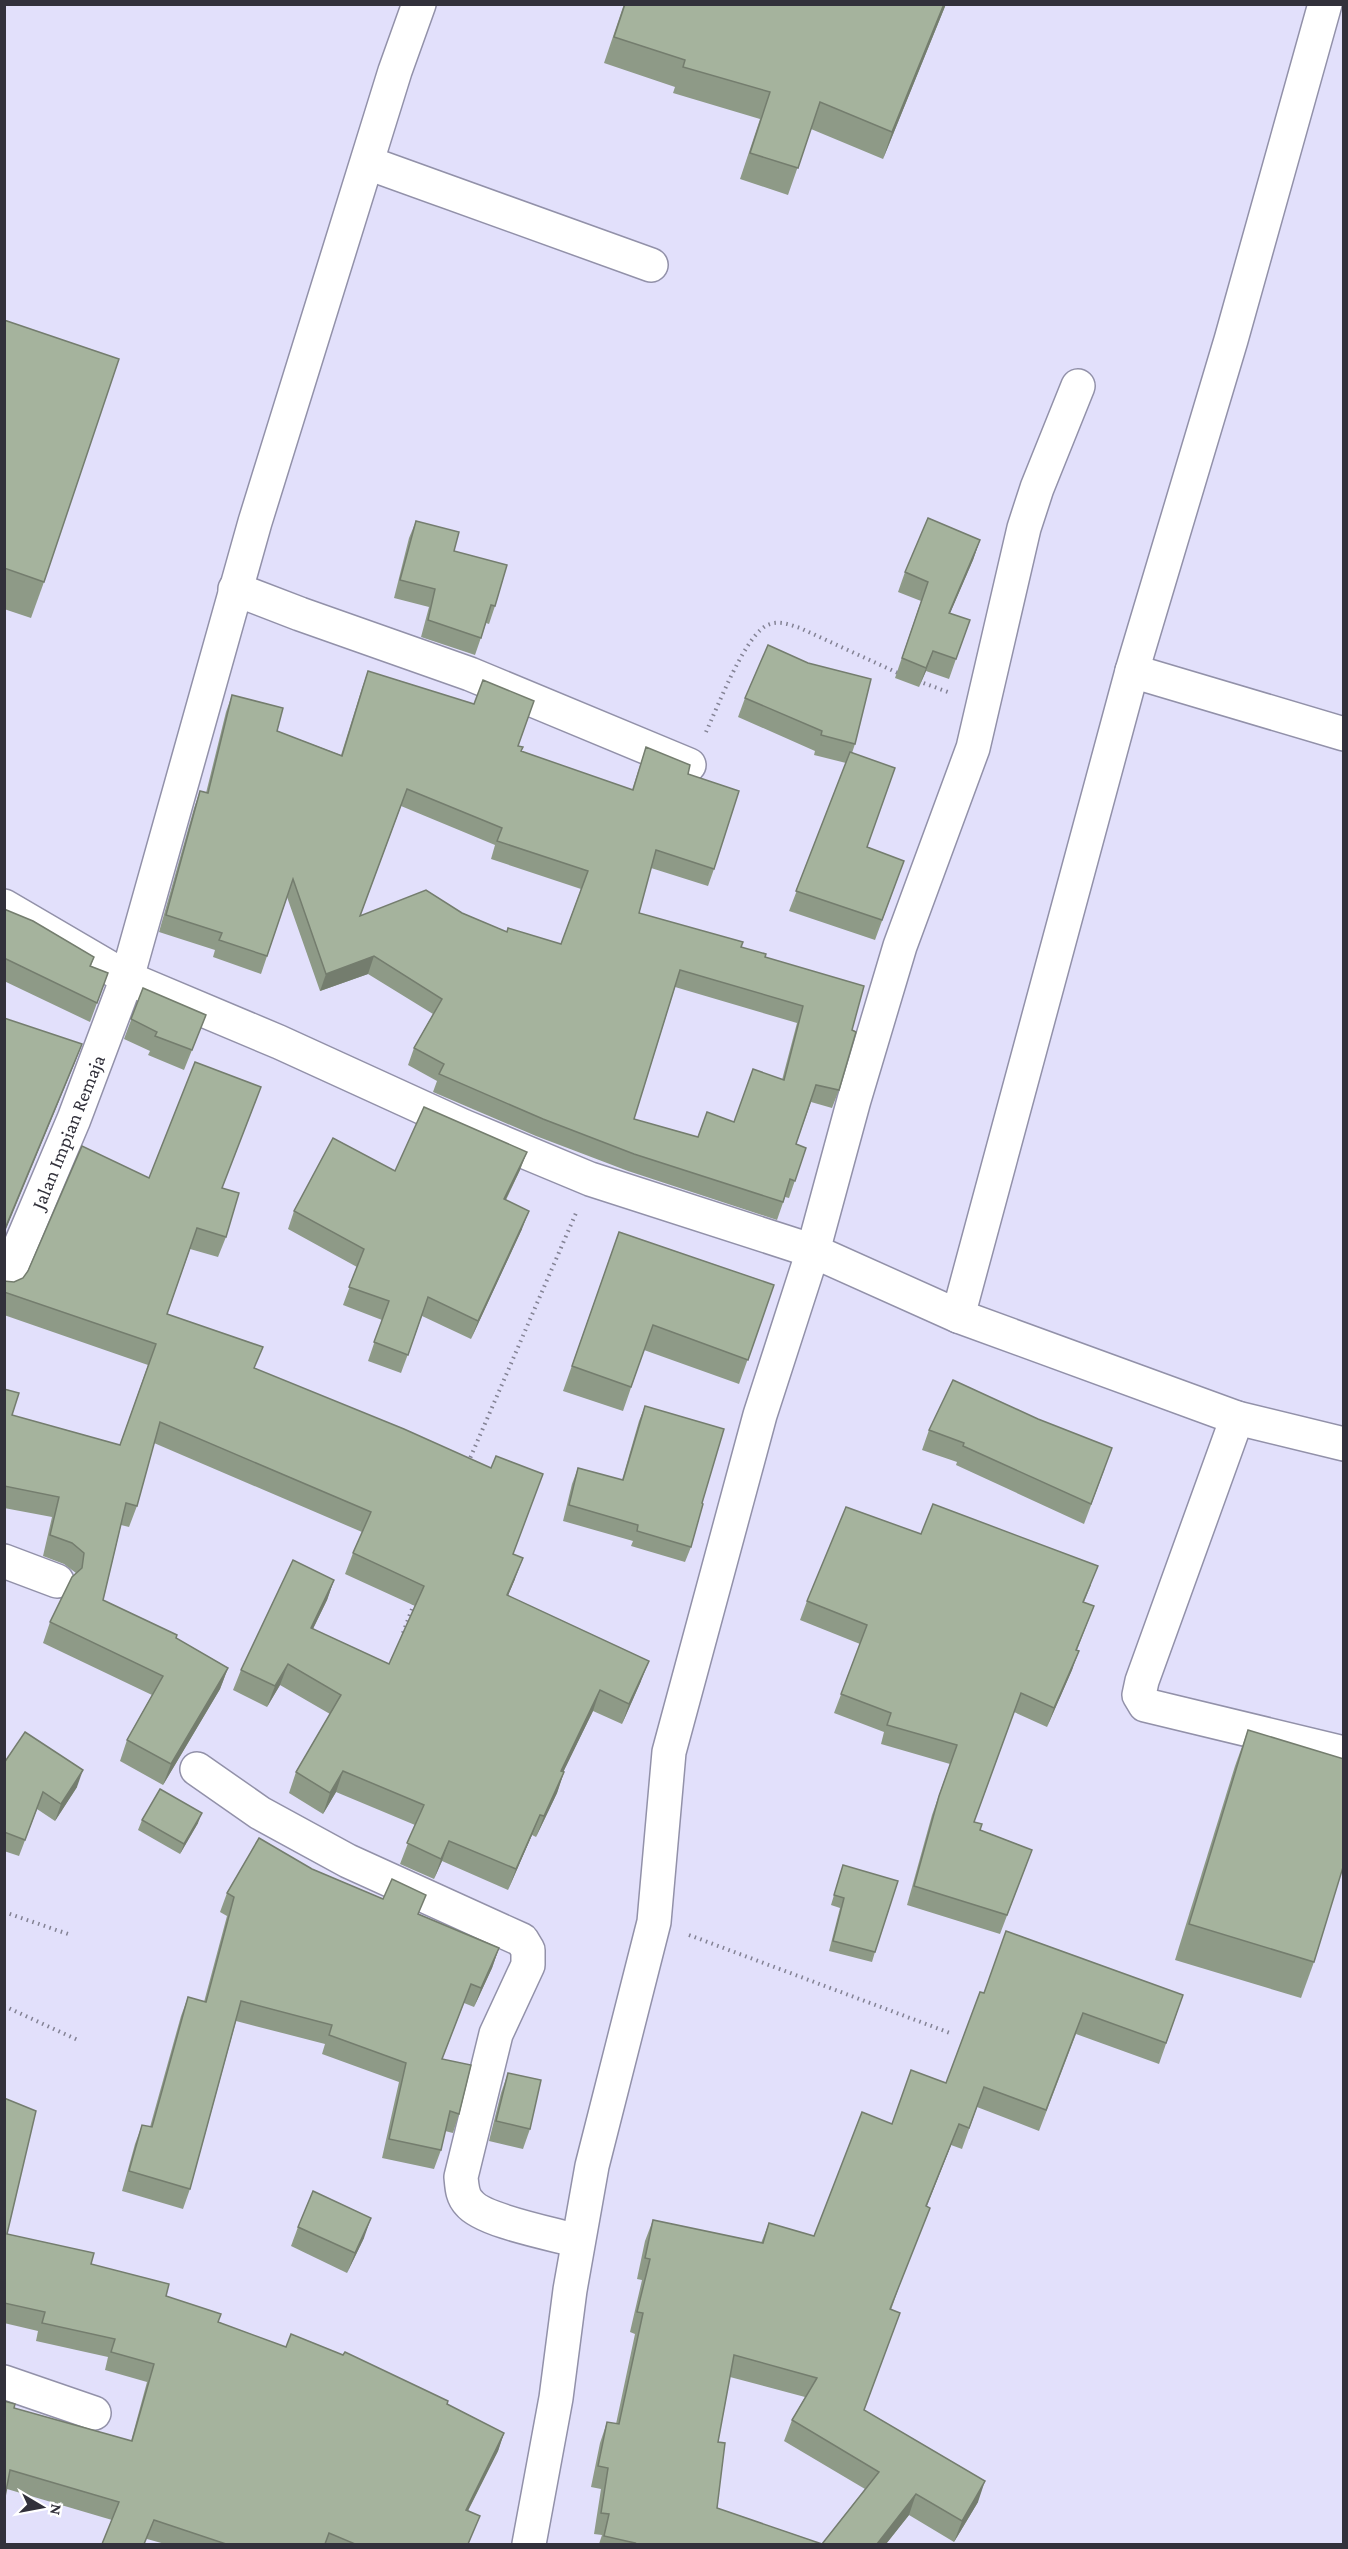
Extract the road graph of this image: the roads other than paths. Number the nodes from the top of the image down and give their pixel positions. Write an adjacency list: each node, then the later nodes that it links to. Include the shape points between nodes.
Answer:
1 (419, 4): 3 (street, Jalan Impian Remaja)
2 (1325, 4): 7 (street, via 1231,340)
3 (368, 163): 4 (street); 6 (street, Jalan Impian Remaja)
4 (651, 266)
5 (1078, 386): 12 (street, via 1024,528 984,706 960,787 900,946)
6 (235, 589): 9 (street, via 470,675); 11 (street, Jalan Impian Remaja)
7 (1132, 670): 8 (street); 14 (street)
8 (1344, 734)
9 (690, 765)
10 (4, 906): 11 (street)
11 (127, 978): 12 (street, via 590,1179); 13 (street, Jalan Impian Remaja, via 70,1130)
12 (813, 1251): 14 (street); 21 (street, via 760,1415 669,1752 654,1922 591,2166)
13 (4, 1284)
14 (958, 1316): 15 (street)
15 (1237, 1418): 16 (street); 19 (street, via 1139,1695 1145,1705)
16 (1344, 1444)
17 (4, 1561): 18 (street)
18 (57, 1581)
19 (1344, 1753)
20 (197, 1769): 21 (street, via 260,1813 348,1861 522,1940 528,1950 528,1965 496,2034 461,2177 463,2193 469,2204 483,2214)
21 (578, 2241): 24 (street, via 556,2398)
22 (4, 2382): 23 (street)
23 (94, 2413)
24 (529, 2544)

